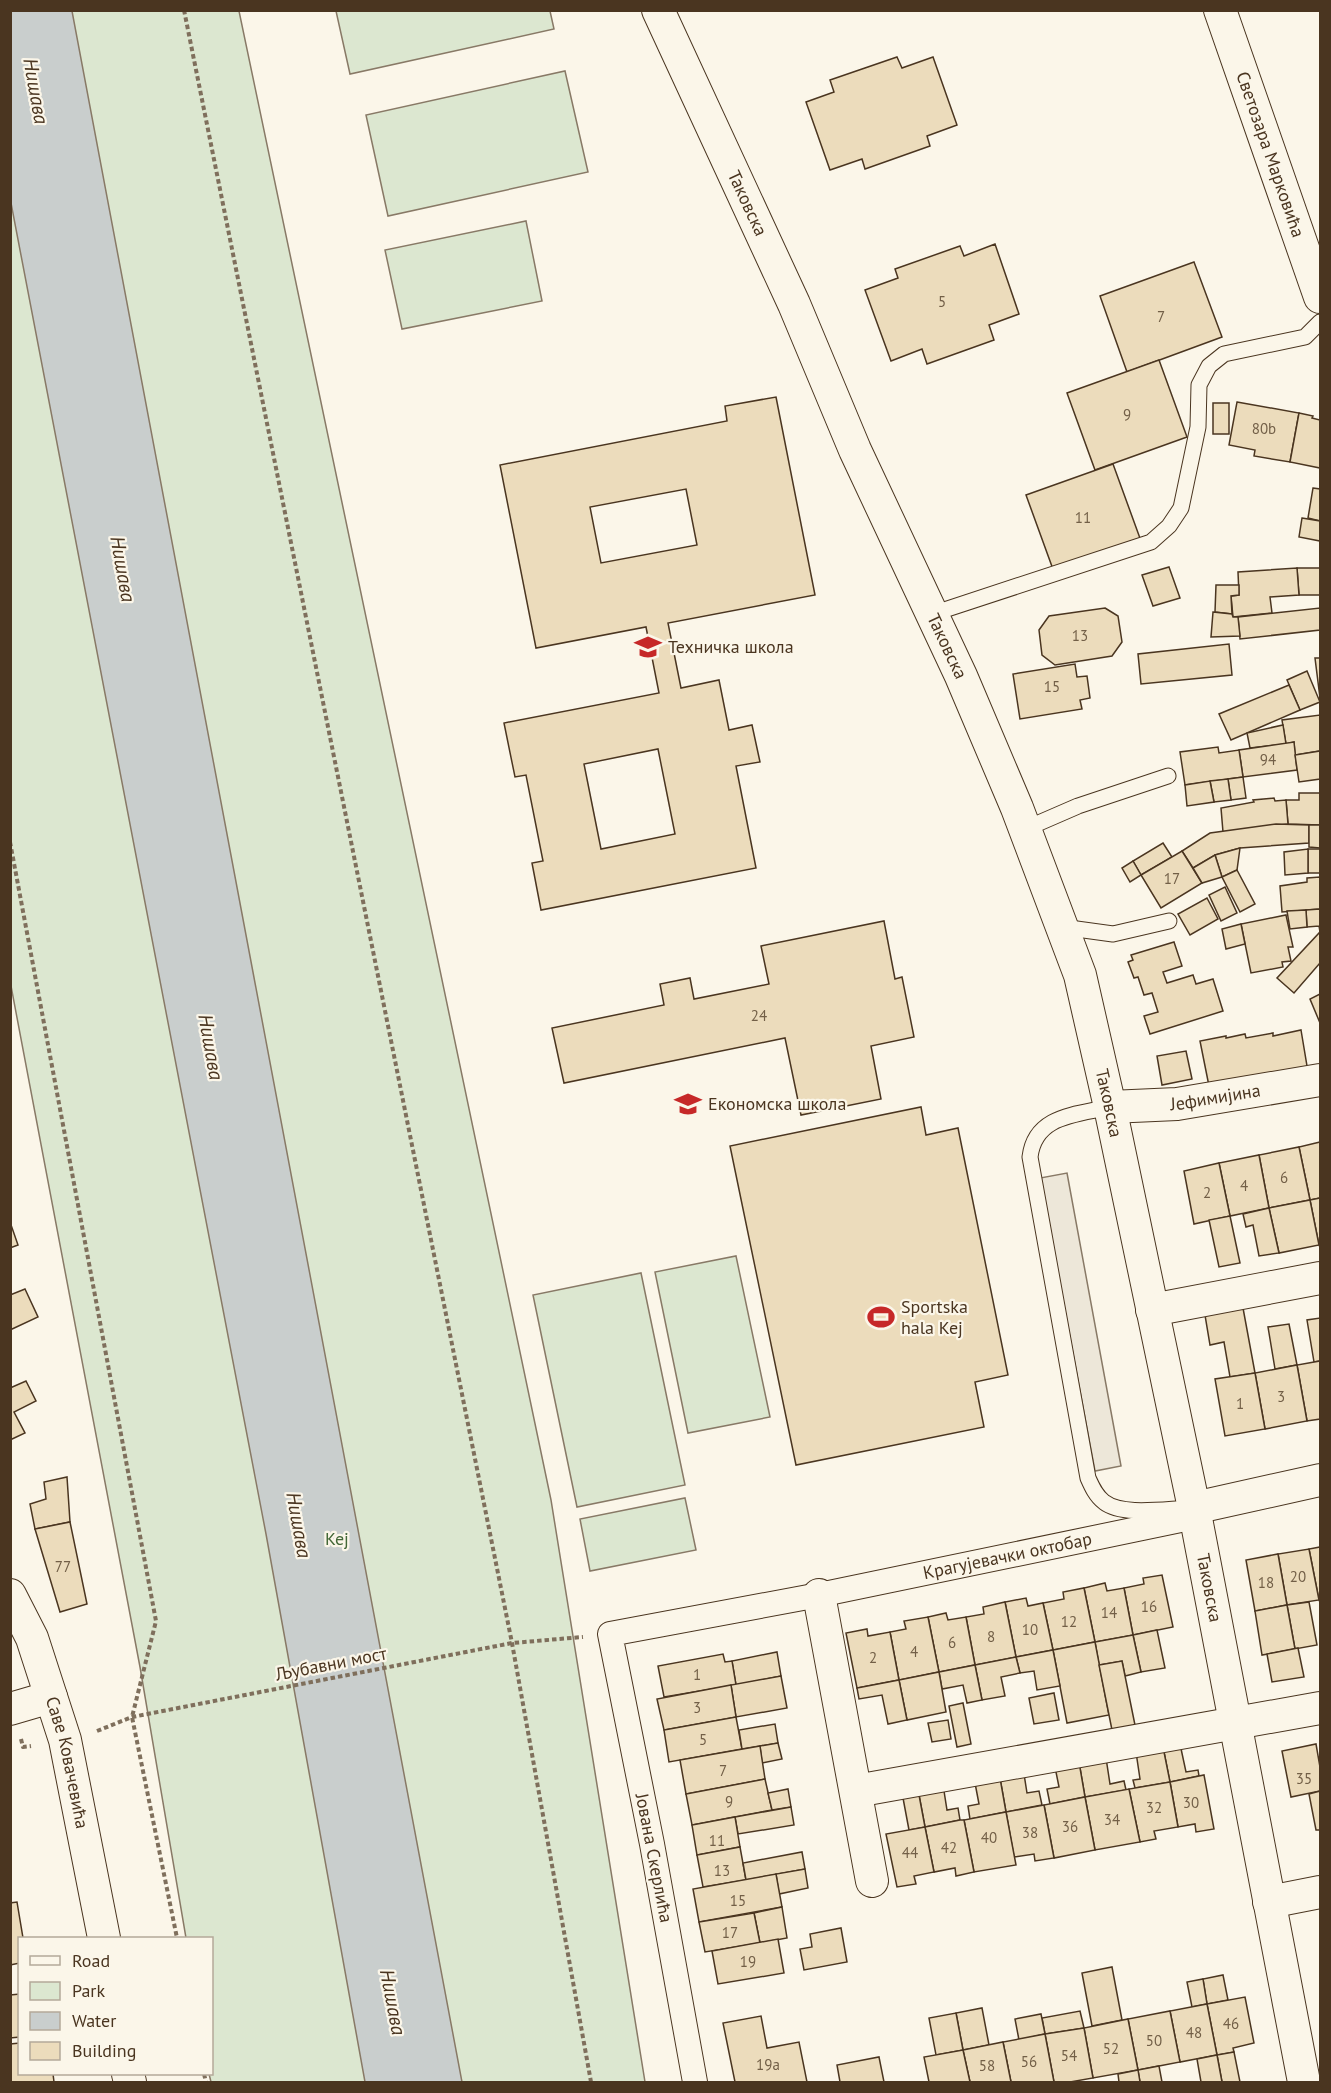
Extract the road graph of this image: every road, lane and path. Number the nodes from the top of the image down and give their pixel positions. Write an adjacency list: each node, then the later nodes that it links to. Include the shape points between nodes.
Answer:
1 (184, 10): 21 (path)
2 (658, 10): 6 (street, Таковска)
3 (1220, 10): 4 (street, Светозара Марковића)
4 (1320, 297)
5 (1320, 322): 6 (lane, via 1305,337 1224,354 1209,366 1199,385 1198,427 1181,508 1151,542)
6 (932, 614): 8 (street, Таковска)
7 (1167, 776): 8 (lane)
8 (1025, 829): 11 (street, Таковска)
9 (10, 842): 32 (path, via 156,1621 132,1717)
10 (1169, 921): 11 (lane, via 1113,934)
11 (1062, 927): 13 (street, Таковска, via 1080,975)
12 (1320, 1080): 13 (street, Јефимијина, via 1177,1104)
13 (1110, 1107): 15 (street, Таковска); 17 (lane, via 1045,1126 1037,1135 1030,1157 1088,1478 1094,1491 1115,1508)
14 (1320, 1278): 15 (street)
15 (1152, 1310): 17 (street, Таковска)
16 (1320, 1480): 17 (street, Крагујевачки октобар)
17 (1195, 1512): 19 (street, Крагујевачки октобар); 26 (street, Таковска)
18 (10, 1595): 22 (street, Саве Ковачевића, via 32,1638)
19 (819, 1595): 20 (street, Крагујевачки октобар); 27 (street)
20 (610, 1634): 21 (path); 34 (street, Јована Скерлића)
21 (512, 1642): 25 (path, Љубавни мост); 33 (path)
22 (51, 1696): 24 (street); 31 (street, Саве Ковачевића, via 65,1740)
23 (1320, 1708): 26 (street)
24 (10, 1709)
25 (155, 1712)
26 (1234, 1724): 27 (street); 30 (street, Таковска)
27 (856, 1791): 28 (street)
28 (872, 1881)
29 (1320, 1892): 30 (street)
30 (1269, 1902): 35 (street, Таковска)
31 (104, 1937)
32 (177, 1937)
33 (591, 2082)
34 (695, 2082)
35 (1302, 2082)

